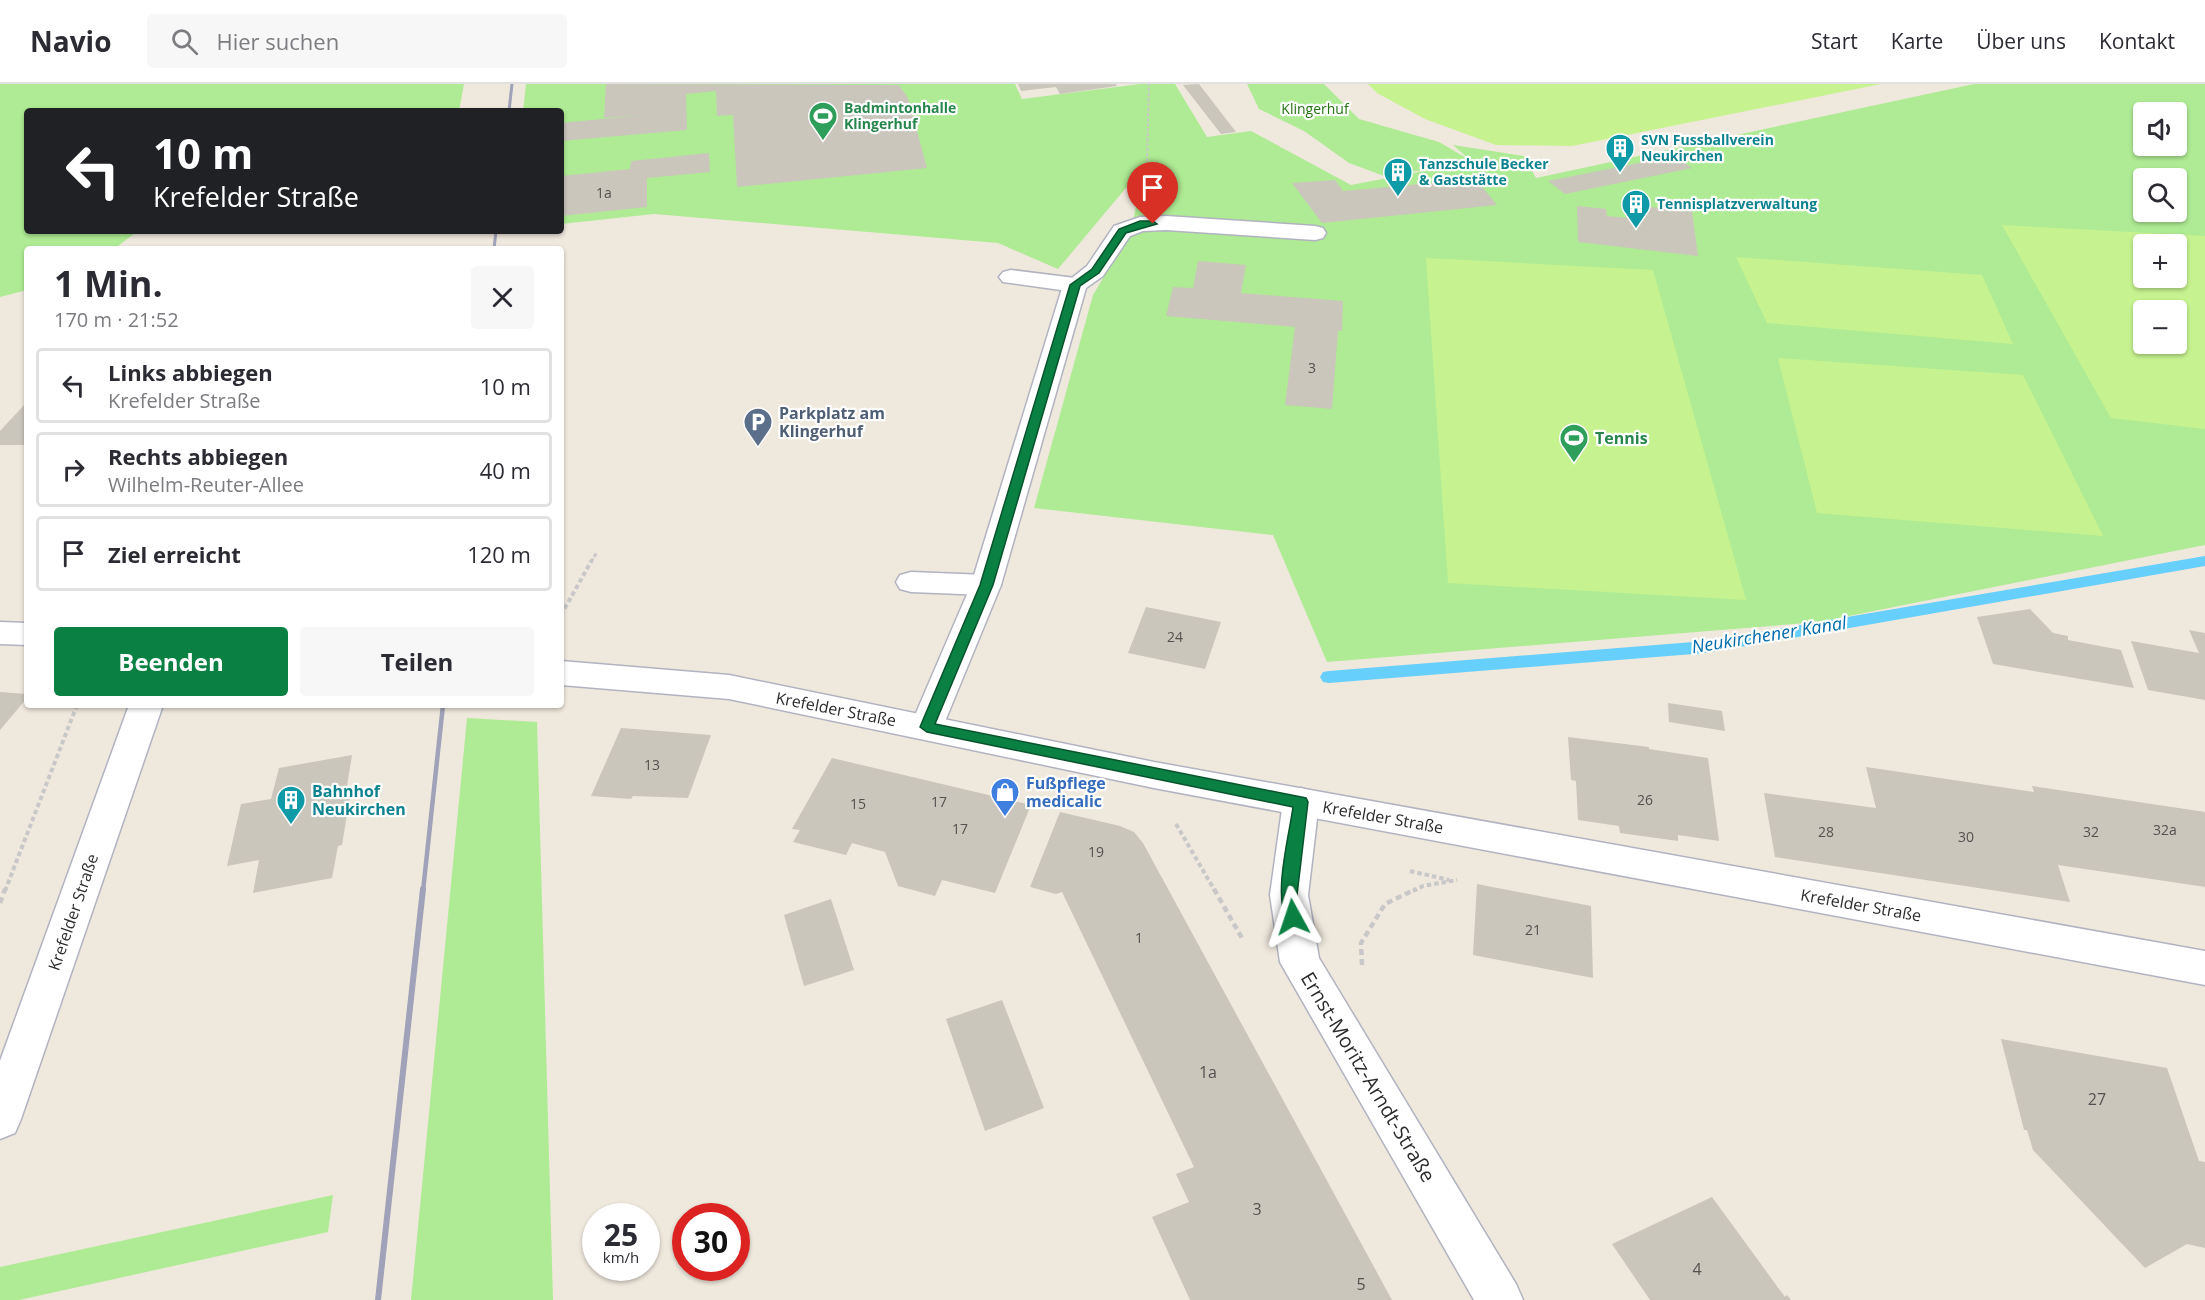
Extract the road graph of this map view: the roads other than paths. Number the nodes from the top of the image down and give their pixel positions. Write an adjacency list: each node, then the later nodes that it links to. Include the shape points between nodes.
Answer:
1 (1316, 233): 3 (street, via 1140,224 1122,231 1095,271)
2 (1011, 277): 3 (street)
3 (1075, 285): 5 (street)
4 (911, 582): 5 (street)
5 (986, 585): 10 (street)
6 (0, 633): 7 (street)
7 (24, 633)
8 (564, 673): 10 (street, Krefelder Straße, via 729,687)
9 (145, 708): 13 (street, Krefelder Straße)
10 (927, 727): 11 (street, Krefelder Straße)
11 (1301, 802): 12 (street, Krefelder Straße); 14 (street, Ernst-Moritz-Arndt-Straße, via 1289,895 1300,962)
12 (2205, 968)
13 (0, 1119)
14 (1500, 1300)

